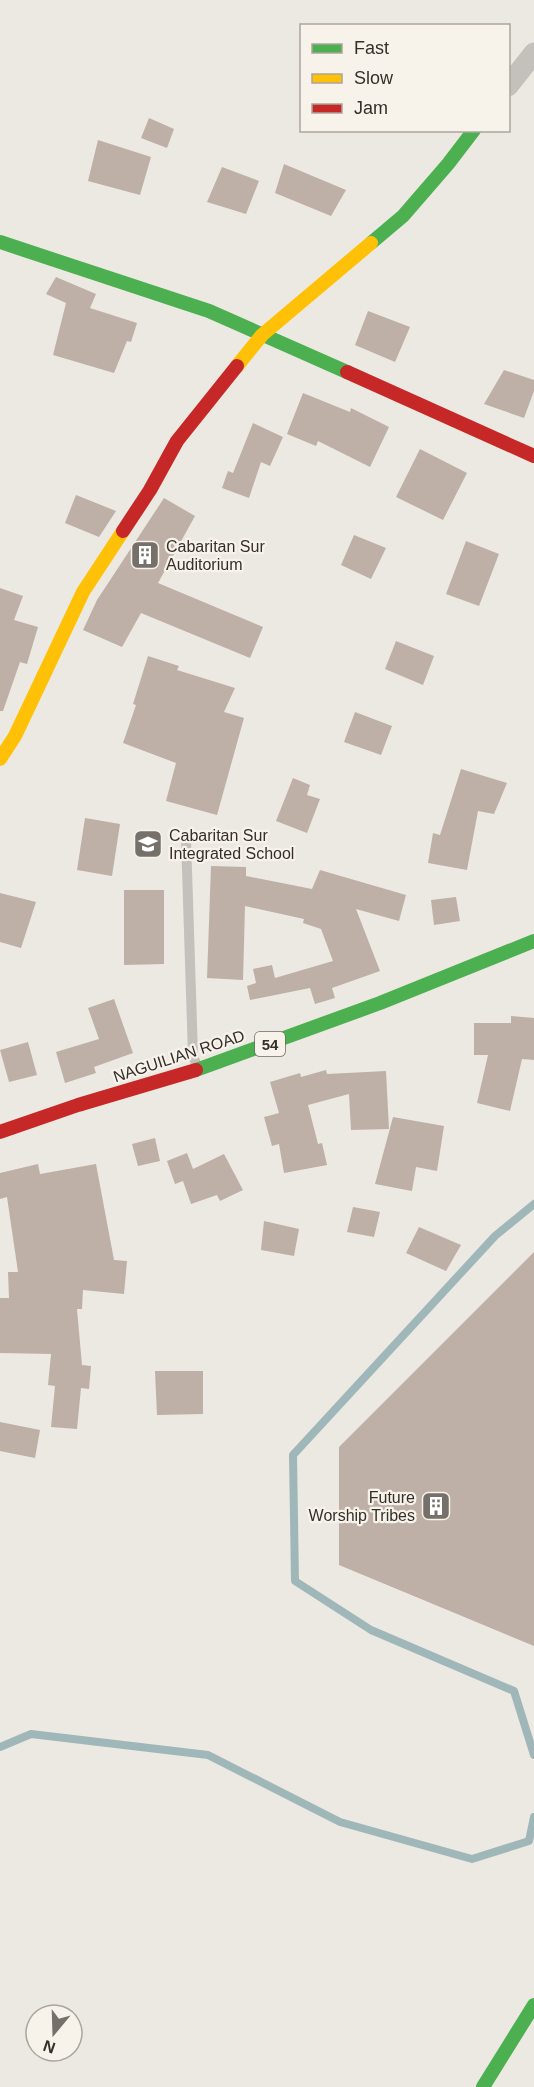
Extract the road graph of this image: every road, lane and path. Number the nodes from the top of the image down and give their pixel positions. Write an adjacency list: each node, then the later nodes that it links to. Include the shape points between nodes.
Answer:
1 (534, 53): 2 (street)
2 (510, 83)
3 (473, 132): 5 (main road, via 403,216)
4 (0, 243): 5 (main road, via 150,290)
5 (262, 335): 6 (main road); 7 (main road, via 177,441 83,592 15,736)
6 (534, 456)
7 (0, 759)
8 (186, 839): 10 (lane, via 193,1055)
9 (534, 941): 10 (main road, NAGUILIAN ROAD / 54)
10 (199, 1070): 11 (main road, NAGUILIAN ROAD / 54)
11 (0, 1132)
12 (534, 2005): 13 (main road)
13 (483, 2087)

